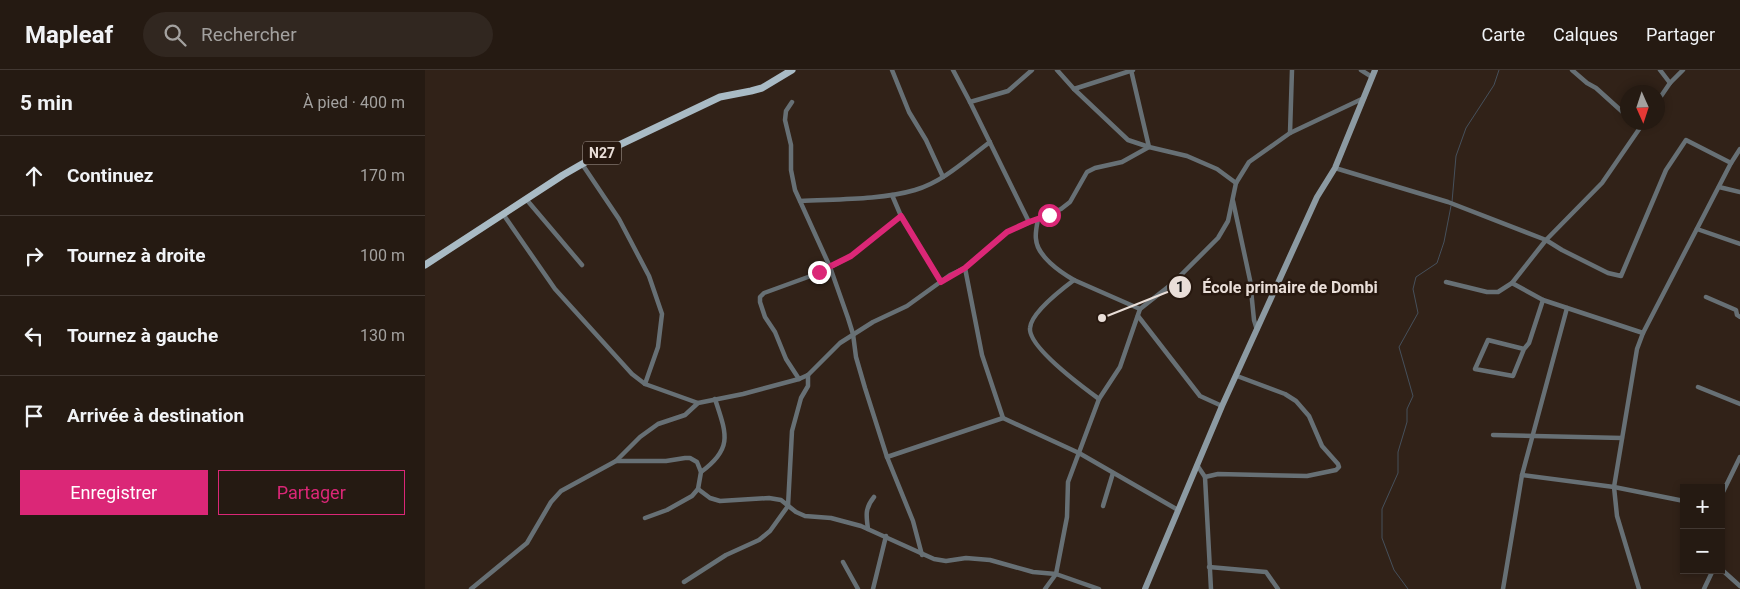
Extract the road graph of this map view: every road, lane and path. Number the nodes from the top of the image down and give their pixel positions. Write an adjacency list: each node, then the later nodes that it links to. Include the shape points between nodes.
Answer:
1 (792, 70): 27 (main road, N27, via 762,88 720,97)
2 (891, 70): 29 (street)
3 (953, 70): 19 (street)
4 (1032, 70): 19 (street, via 1008,91)
5 (1057, 70): 15 (street)
6 (1132, 70): 15 (street); 24 (street)
7 (1292, 70): 22 (street)
8 (1361, 70): 13 (street)
9 (1375, 70): 13 (street)
10 (1572, 70): 20 (street)
11 (1660, 70): 14 (street)
12 (1683, 70): 14 (street)
13 (1372, 77): 17 (street)
14 (1670, 83): 16 (street)
15 (1074, 89): 24 (street, via 1129,140)
16 (1665, 90)
17 (1364, 98): 22 (street); 28 (street)
18 (792, 102): 36 (street, via 785,120 791,145 792,181)
19 (971, 102): 23 (street)
20 (1620, 110)
21 (1639, 130): 42 (street, via 1602,183)
22 (1290, 133): 30 (street, via 1249,162)
23 (990, 142): 29 (street); 40 (street)
24 (1149, 147): 30 (street, via 1187,156 1217,169); 39 (street, via 1122,162 1087,172 1070,202)
25 (1740, 149): 26 (street)
26 (1731, 163): 31 (street); 42 (street, via 1686,140 1667,170 1621,276 1608,273)
27 (582, 164): 35 (main road, N27); 65 (street, via 619,219 645,268 662,314 658,347)
28 (1335, 168): 42 (street, via 1448,202); 58 (street, via 1313,205)
29 (943, 177): 33 (street, via 917,190)
30 (1236, 183): 34 (street)
31 (1719, 187): 32 (street); 41 (street)
32 (1740, 192)
33 (892, 195): 36 (street); 38 (street)
34 (1233, 199): 55 (street, via 1228,221 1218,238 1173,283); 58 (street, via 1251,280)
35 (526, 200): 37 (main road, N27); 45 (street)
36 (799, 201): 46 (street)
37 (503, 214): 44 (main road, N27); 65 (street, via 555,289 632,374)
38 (901, 216): 46 (street, via 851,256); 49 (street)
39 (1038, 219): 40 (street); 48 (street, via 1036,240 1039,249 1057,270)
40 (1029, 222): 47 (street, via 1007,232)
41 (1697, 229): 43 (street); 59 (street)
42 (1546, 240): 51 (street)
43 (1740, 244)
44 (425, 265)
45 (582, 265)
46 (829, 267): 60 (street); 64 (street, via 760,297 765,318)
47 (965, 268): 49 (street); 72 (street, via 982,355)
48 (1074, 280): 55 (street); 68 (street, via 1050,298 1029,330 1031,337 1054,364)
49 (941, 282): 60 (street, via 907,306)
50 (1446, 282): 51 (street, via 1487,292 1498,292)
51 (1512, 283): 53 (street)
52 (1706, 297): 57 (street, via 1736,310)
53 (1543, 300): 54 (street); 61 (street, via 1529,343)
54 (1567, 308): 59 (street); 74 (street)
55 (1140, 309): 56 (street)
56 (1138, 316): 68 (street, via 1120,367); 71 (street, via 1200,396)
57 (1740, 317)
58 (1258, 331): 63 (street)
59 (1643, 333): 75 (street, via 1637,349)
60 (853, 334): 62 (street); 77 (street, via 856,357)
61 (1523, 349): 61 (street, via 1513,376 1475,369 1487,340)
62 (808, 375): 64 (street); 90 (street, via 808,386 801,398 792,431)
63 (1237, 376): 71 (street); 84 (street, via 1296,401 1309,416 1322,446 1339,467 1307,476 1218,474)
64 (799, 379): 67 (street)
65 (645, 384): 69 (street)
66 (1698, 387): 70 (street)
67 (715, 399): 69 (street); 81 (street, via 725,430 724,444 720,454)
68 (1099, 399): 76 (street)
69 (698, 403): 79 (street, via 685,416 658,424)
70 (1740, 404)
71 (1222, 406): 80 (street)
72 (1003, 418): 76 (street); 77 (street)
73 (1493, 435): 74 (street)
74 (1533, 437): 75 (street); 83 (street)
75 (1622, 438): 85 (street)
76 (1079, 453): 82 (street); 100 (street, via 1068,482 1067,517)
77 (887, 457): 96 (street, via 913,521)
78 (1740, 458): 86 (street)
79 (615, 461): 81 (street, via 690,458 697,462); 104 (street, via 561,491 527,542)
80 (1197, 465): 84 (street); 92 (street)
81 (701, 472): 87 (street)
82 (1113, 473): 91 (street); 92 (street)
83 (1522, 475): 85 (street); 112 (street)
84 (1205, 477): 98 (street)
85 (1614, 487): 89 (street); 113 (street, via 1617,516)
86 (1725, 488)
87 (698, 489): 90 (street, via 719,501 769,498 781,500); 93 (street, via 682,502)
88 (874, 497): 94 (street, via 866,513)
89 (1680, 500)
90 (788, 506): 94 (street, via 805,516 831,518); 102 (street, via 770,531 759,540 726,555)
91 (1103, 506)
92 (1178, 510): 109 (street)
93 (645, 518)
94 (869, 529): 95 (street)
95 (886, 536): 96 (street); 106 (street)
96 (922, 555): 100 (street, via 946,561 966,558 990,560 1033,572)
97 (843, 562): 105 (street)
98 (1209, 567): 110 (street); 111 (street, via 1266,572)
99 (1725, 573): 103 (street)
100 (1056, 574): 107 (street); 108 (street)
101 (1711, 574): 114 (street)
102 (684, 582)
103 (1740, 586)
104 (471, 589)
105 (858, 589)
106 (873, 589)
107 (1045, 589)
108 (1099, 589)
109 (1145, 589)
110 (1211, 589)
111 (1278, 589)
112 (1503, 589)
113 (1639, 589)
114 (1704, 589)

